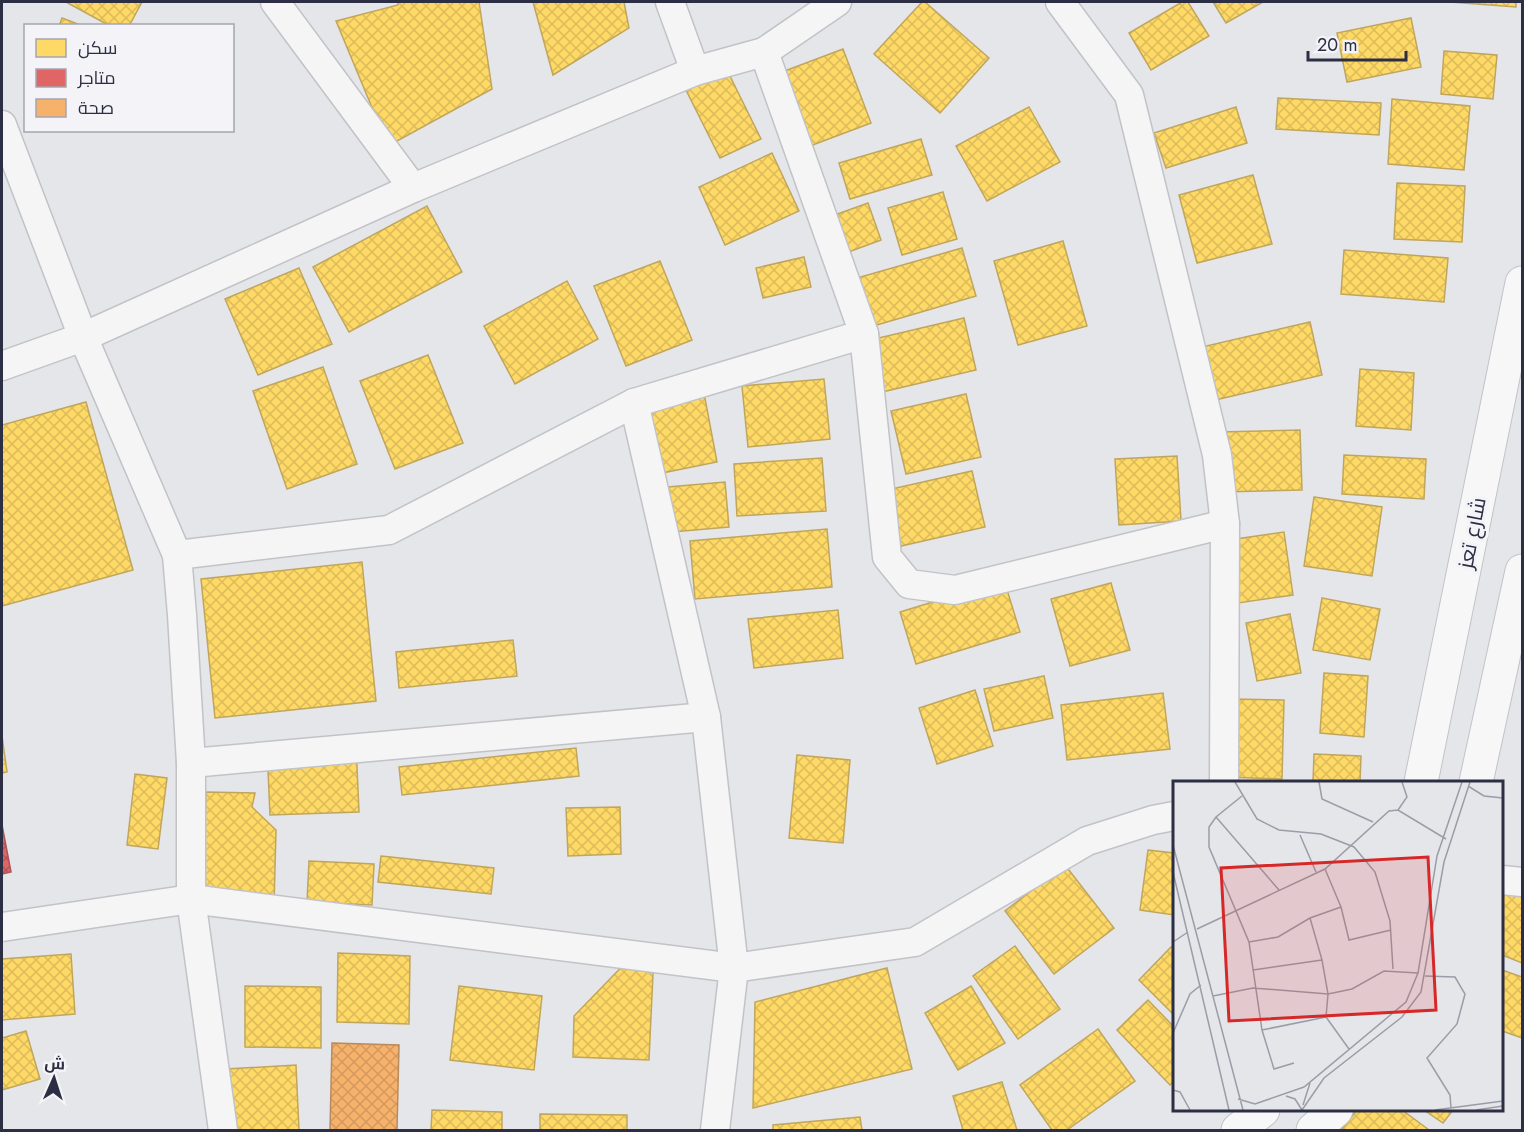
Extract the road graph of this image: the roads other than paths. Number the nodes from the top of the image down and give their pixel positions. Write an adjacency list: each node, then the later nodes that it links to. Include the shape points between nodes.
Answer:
1 (275, 2): 8 (street)
2 (670, 2): 6 (street)
3 (837, 2): 5 (street)
4 (1060, 2): 14 (street, via 1130,95 1217,455)
5 (764, 52): 6 (street); 10 (street)
6 (695, 71): 8 (street)
7 (2, 125): 11 (street)
8 (413, 188): 11 (street)
9 (1522, 283): 20 (main road, شارع تعز)
10 (864, 334): 13 (street); 14 (street, via 887,556 909,584 955,590)
11 (83, 337): 12 (street); 15 (street)
12 (2, 366)
13 (634, 403): 15 (street, via 389,530); 17 (street)
14 (1225, 524): 19 (street)
15 (177, 555): 18 (street)
16 (1522, 571): 21 (main road)
17 (706, 717): 18 (street); 27 (street)
18 (192, 763): 25 (street)
19 (1224, 781)
20 (1421, 781)
21 (1476, 781)
22 (1173, 816): 27 (street, via 1087,842 915,942)
23 (1503, 880): 24 (street)
24 (1522, 882)
25 (191, 899): 26 (street); 27 (street); 30 (street)
26 (2, 927)
27 (734, 968): 31 (street)
28 (1262, 1111): 32 (main road)
29 (1335, 1111): 33 (main road)
30 (223, 1131)
31 (715, 1131)
32 (1238, 1131)
33 (1313, 1131)

